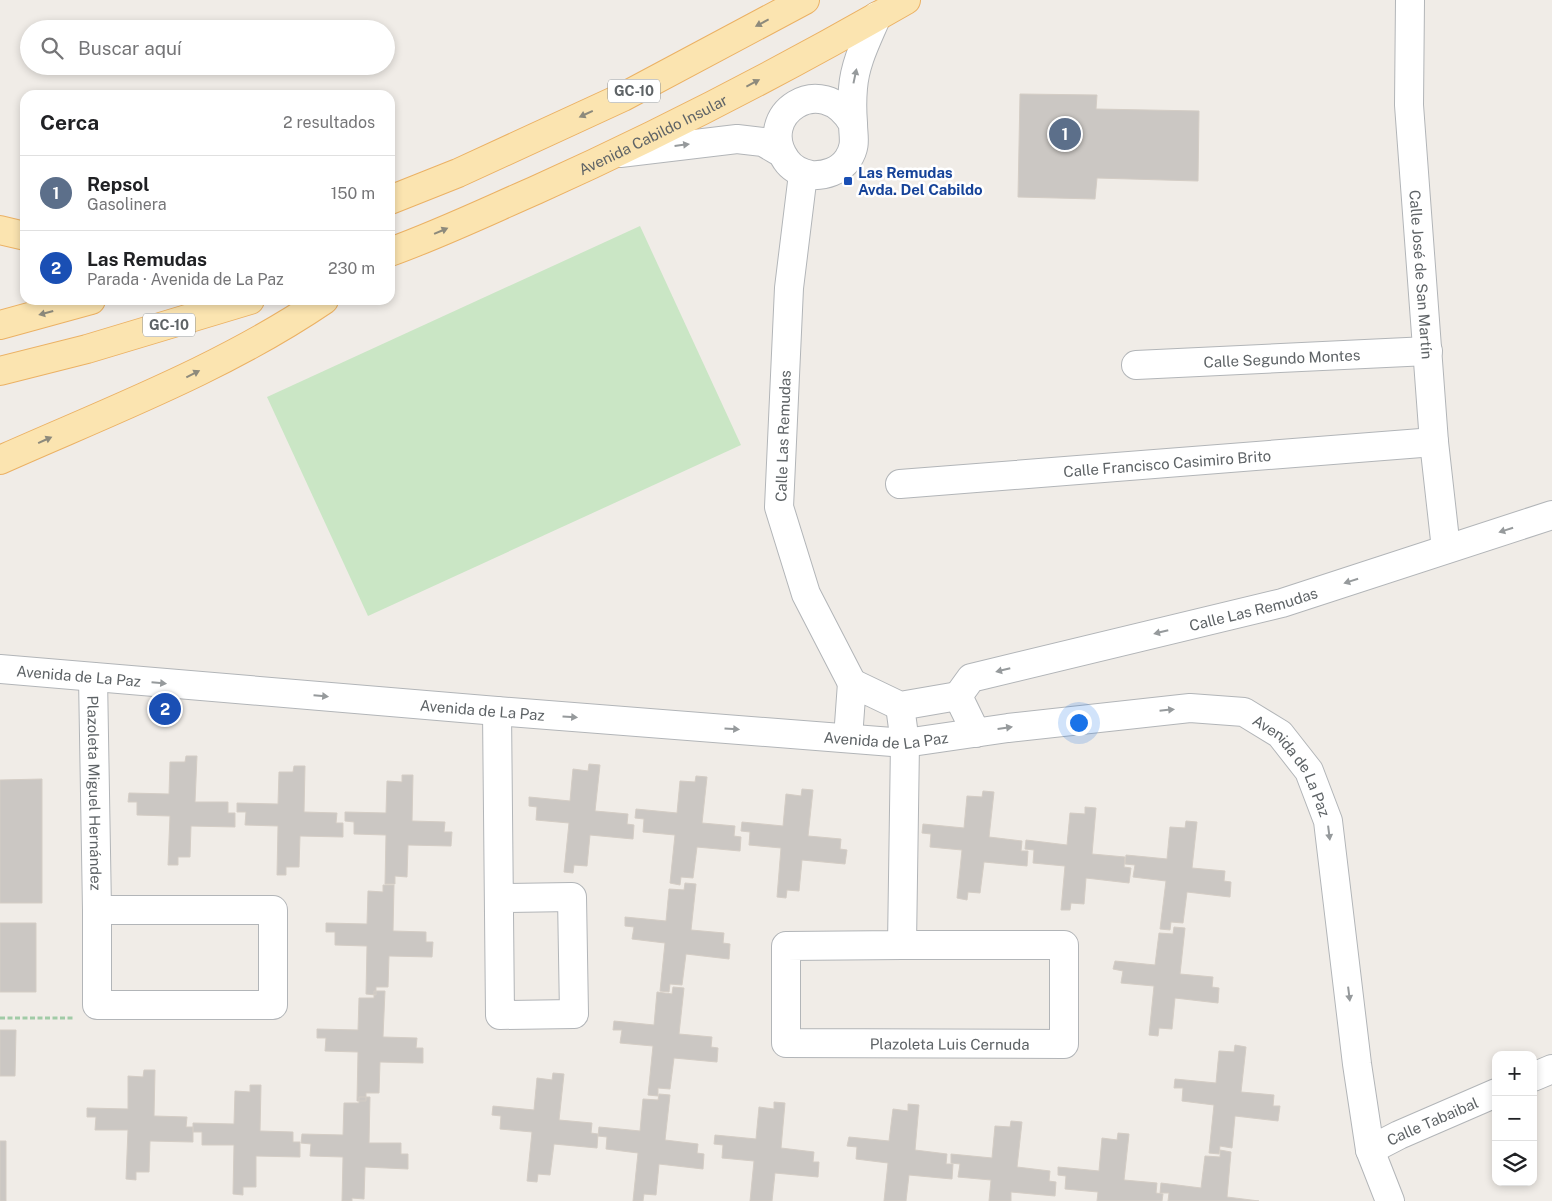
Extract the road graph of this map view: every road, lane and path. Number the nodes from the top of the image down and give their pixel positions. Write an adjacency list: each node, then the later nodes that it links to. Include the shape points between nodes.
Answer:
1 (805, 0): 9 (main road, GC-10, one-way to 9, via 623,97)
2 (906, 0): 4 (main road, Avenida Cabildo Insular)
3 (1410, 0): 17 (street, Calle José de San Martín, via 1409,105)
4 (877, 16): 5 (street, one-way to 4, via 853,88 860,54); 7 (main road, Avenida Cabildo Insular, one-way to 4)
5 (852, 124): 6 (street, via 846,112 822,99 796,104 785,113 779,125); 8 (street, via 854,144 846,161 834,171 819,176)
6 (780, 152): 7 (street, one-way to 6, via 737,139 763,142); 8 (street, via 789,165)
7 (617, 154): 12 (main road, Avenida Cabildo Insular, one-way to 7)
8 (803, 174): 27 (street, Calle Las Remudas, via 789,288 779,507 806,594)
9 (395, 198)
10 (0, 230): 11 (main road)
11 (20, 235)
12 (395, 251)
13 (73, 305): 16 (main road, one-way to 16)
14 (234, 305): 19 (main road, GC-10, via 87,350)
15 (316, 305): 21 (main road, one-way to 15, via 184,379 241,350)
16 (0, 325)
17 (1428, 351): 18 (street, Calle Segundo Montes); 20 (street, Calle José de San Martín)
18 (1136, 365)
19 (0, 371)
20 (1434, 442): 22 (street, Calle Francisco Casimiro Brito); 24 (street, Calle José de San Martín)
21 (0, 460)
22 (900, 484)
23 (1552, 515): 24 (street, Calle Las Remudas, one-way to 24)
24 (1446, 550): 28 (street, Calle Las Remudas, one-way to 28, via 1282,603 971,678)
25 (0, 670): 26 (street, Avenida de La Paz)
26 (93, 677): 30 (street, Avenida de La Paz, one-way to 30); 35 (street, Plazoleta Miguel Hernández)
27 (852, 683): 29 (street); 32 (street)
28 (958, 696): 29 (street); 31 (street)
29 (900, 706): 33 (street)
30 (497, 711): 32 (street, Avenida de La Paz, one-way to 32); 34 (street)
31 (976, 732): 33 (street, Avenida de La Paz); 42 (street, Avenida de La Paz, one-way to 42, via 1190,708 1244,712 1280,734 1309,771 1328,821)
32 (848, 738): 33 (street, Avenida de La Paz)
33 (905, 743): 36 (street)
34 (499, 898): 34 (street, via 500,1015 574,1014 572,897)
35 (97, 910): 35 (street, Plazoleta Miguel Hernández, via 97,1005 273,1005 273,910)
36 (902, 945): 36 (street, Plazoleta Luis Cernuda, via 786,946 786,1043 1064,1044 1064,945)
37 (0, 1018): 38 (path)
38 (77, 1018)
39 (1552, 1069): 40 (street)
40 (1537, 1075)
41 (1492, 1095): 42 (street, Calle Tabaibal)
42 (1370, 1150): 43 (street, Avenida de La Paz)
43 (1390, 1201)

